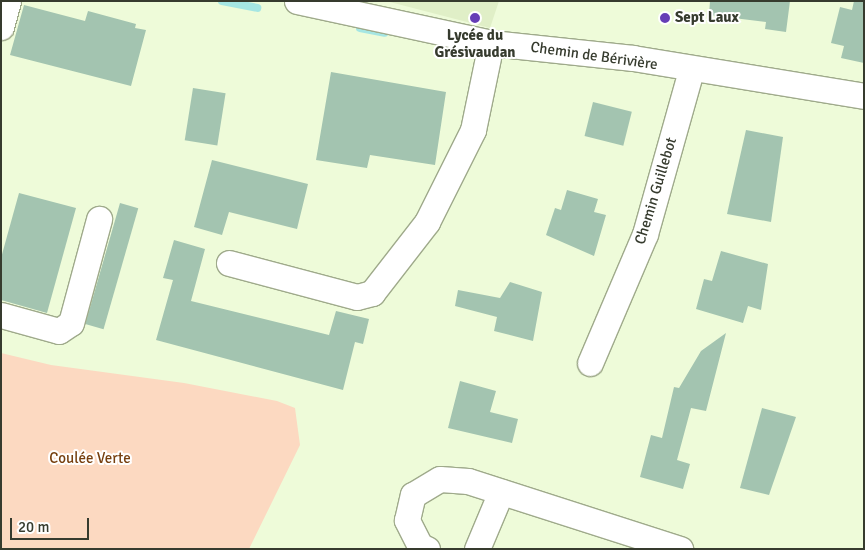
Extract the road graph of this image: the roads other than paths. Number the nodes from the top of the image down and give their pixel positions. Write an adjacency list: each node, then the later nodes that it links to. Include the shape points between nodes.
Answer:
1 (8, 1): 3 (street)
2 (297, 1): 4 (street, Chemin de Bérivière)
3 (1, 27)
4 (491, 43): 5 (street, Chemin de Bérivière, via 633,58); 8 (street, via 473,130 427,222 372,293 357,297)
5 (691, 70): 6 (street, Chemin de Bérivière); 10 (street, Chemin Guillebot, via 645,234)
6 (864, 96)
7 (98, 219): 9 (street, via 72,323 59,331)
8 (229, 263)
9 (1, 315)
10 (590, 363)
11 (501, 492): 12 (street, via 468,481 440,479 413,495 407,520 420,546); 13 (street); 14 (street)
12 (427, 549)
13 (477, 549)
14 (680, 549)

